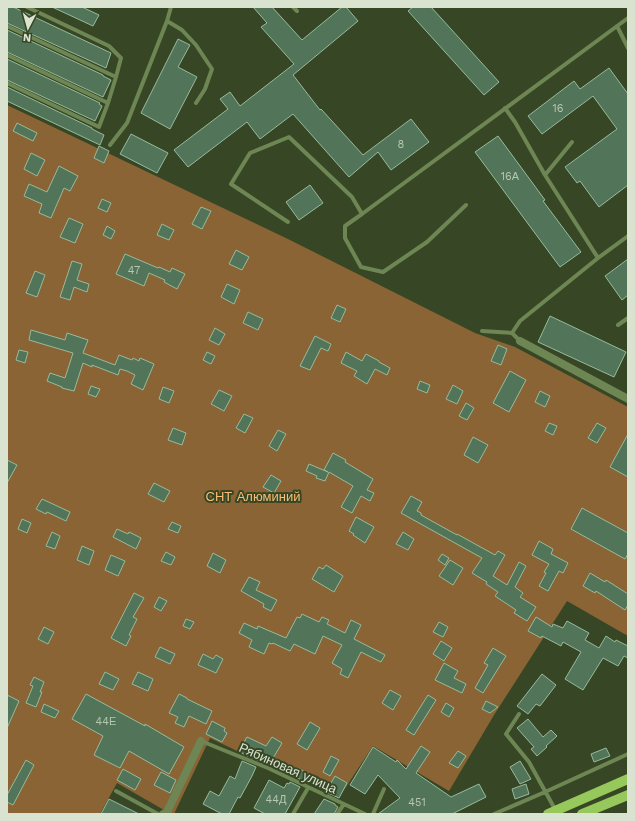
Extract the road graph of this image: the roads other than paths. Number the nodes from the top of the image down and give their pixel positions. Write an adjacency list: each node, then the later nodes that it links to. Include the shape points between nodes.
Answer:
1 (27, 7): 11 (lane, via 109,46 121,58)
2 (171, 7): 6 (lane)
3 (293, 7): 4 (lane)
4 (297, 11)
5 (628, 18): 8 (lane)
6 (167, 21): 14 (lane, via 182,30 212,69 205,89); 17 (lane, via 127,123)
7 (7, 26): 11 (lane)
8 (617, 26): 9 (lane); 15 (lane)
9 (628, 48)
10 (7, 55): 13 (lane)
11 (116, 77): 13 (lane)
12 (7, 83): 13 (lane, via 99,127)
13 (108, 103)
14 (196, 103)
15 (505, 108): 18 (lane); 20 (lane)
16 (572, 142): 18 (lane)
17 (110, 145)
18 (545, 176): 23 (lane)
19 (466, 205): 20 (lane, via 427,242 383,272 361,267 345,238 345,226)
20 (362, 214): 21 (lane, via 352,196 288,137 250,153 231,184)
21 (288, 222)
22 (628, 236): 23 (lane)
23 (598, 258): 27 (lane, via 520,321)
24 (628, 318): 25 (lane)
25 (618, 325)
26 (482, 331): 27 (lane)
27 (512, 333): 28 (lane)
28 (520, 341): 29 (street)
29 (628, 399)
30 (519, 714): 37 (lane, via 506,734 529,762)
31 (202, 741): 34 (lane, Рябиновая улица, via 268,768); 42 (street, via 167,812)
32 (628, 754): 37 (lane)
33 (628, 779): 40 (main road)
34 (308, 788): 39 (lane, Рябиновая улица); 43 (lane)
35 (384, 789): 46 (lane)
36 (116, 791): 41 (lane)
37 (545, 792): 40 (lane); 47 (lane)
38 (628, 795): 48 (main road)
39 (344, 804): 44 (lane); 45 (lane, Рябиновая улица)
40 (552, 812)
41 (158, 814)
42 (163, 814)
43 (293, 814)
44 (337, 814)
45 (365, 814)
46 (373, 814)
47 (494, 814)
48 (582, 814)

